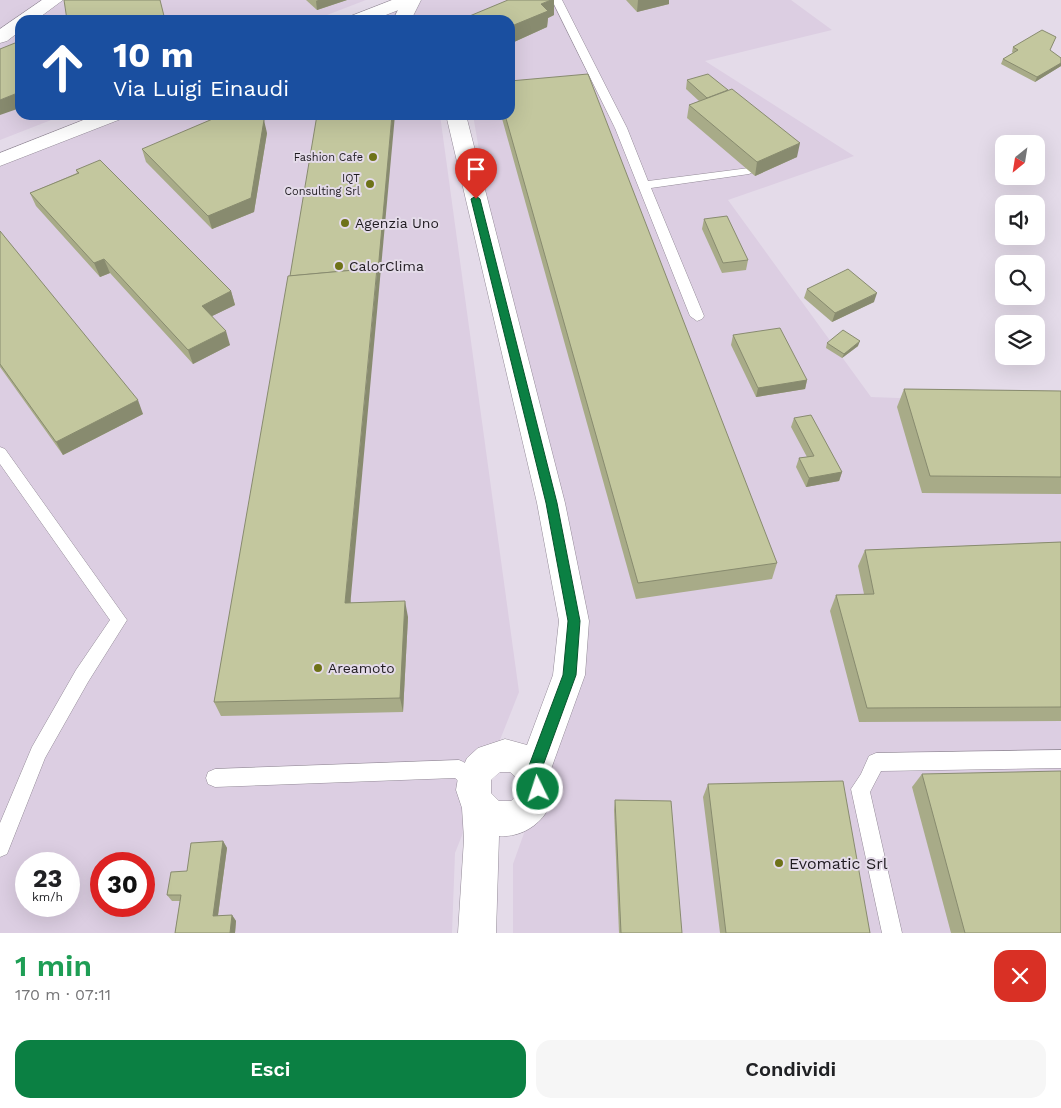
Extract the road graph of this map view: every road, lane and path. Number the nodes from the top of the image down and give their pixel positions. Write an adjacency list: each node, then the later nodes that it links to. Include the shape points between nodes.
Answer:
1 (54, 0): 5 (street)
2 (408, 0): 6 (street)
3 (412, 0): 7 (street)
4 (557, 0): 14 (lane, via 621,128)
5 (32, 15)
6 (372, 15)
7 (404, 15)
8 (15, 26): 9 (street)
9 (0, 36)
10 (101, 120): 12 (street)
11 (457, 120): 17 (street, via 551,503 574,621 569,675)
12 (0, 160)
13 (749, 171): 14 (lane)
14 (644, 184): 15 (lane)
15 (697, 316)
16 (0, 453): 23 (lane, via 119,620 38,753)
17 (552, 720): 18 (street); 20 (street)
18 (503, 755): 20 (street, via 521,759); 22 (street, via 484,763)
19 (1061, 759): 25 (lane, via 876,762 860,789)
20 (534, 771): 22 (street, via 538,789 530,806 518,815)
21 (215, 778): 22 (lane, via 459,769)
22 (484, 811): 24 (street)
23 (0, 847)
24 (477, 933)
25 (892, 933)

